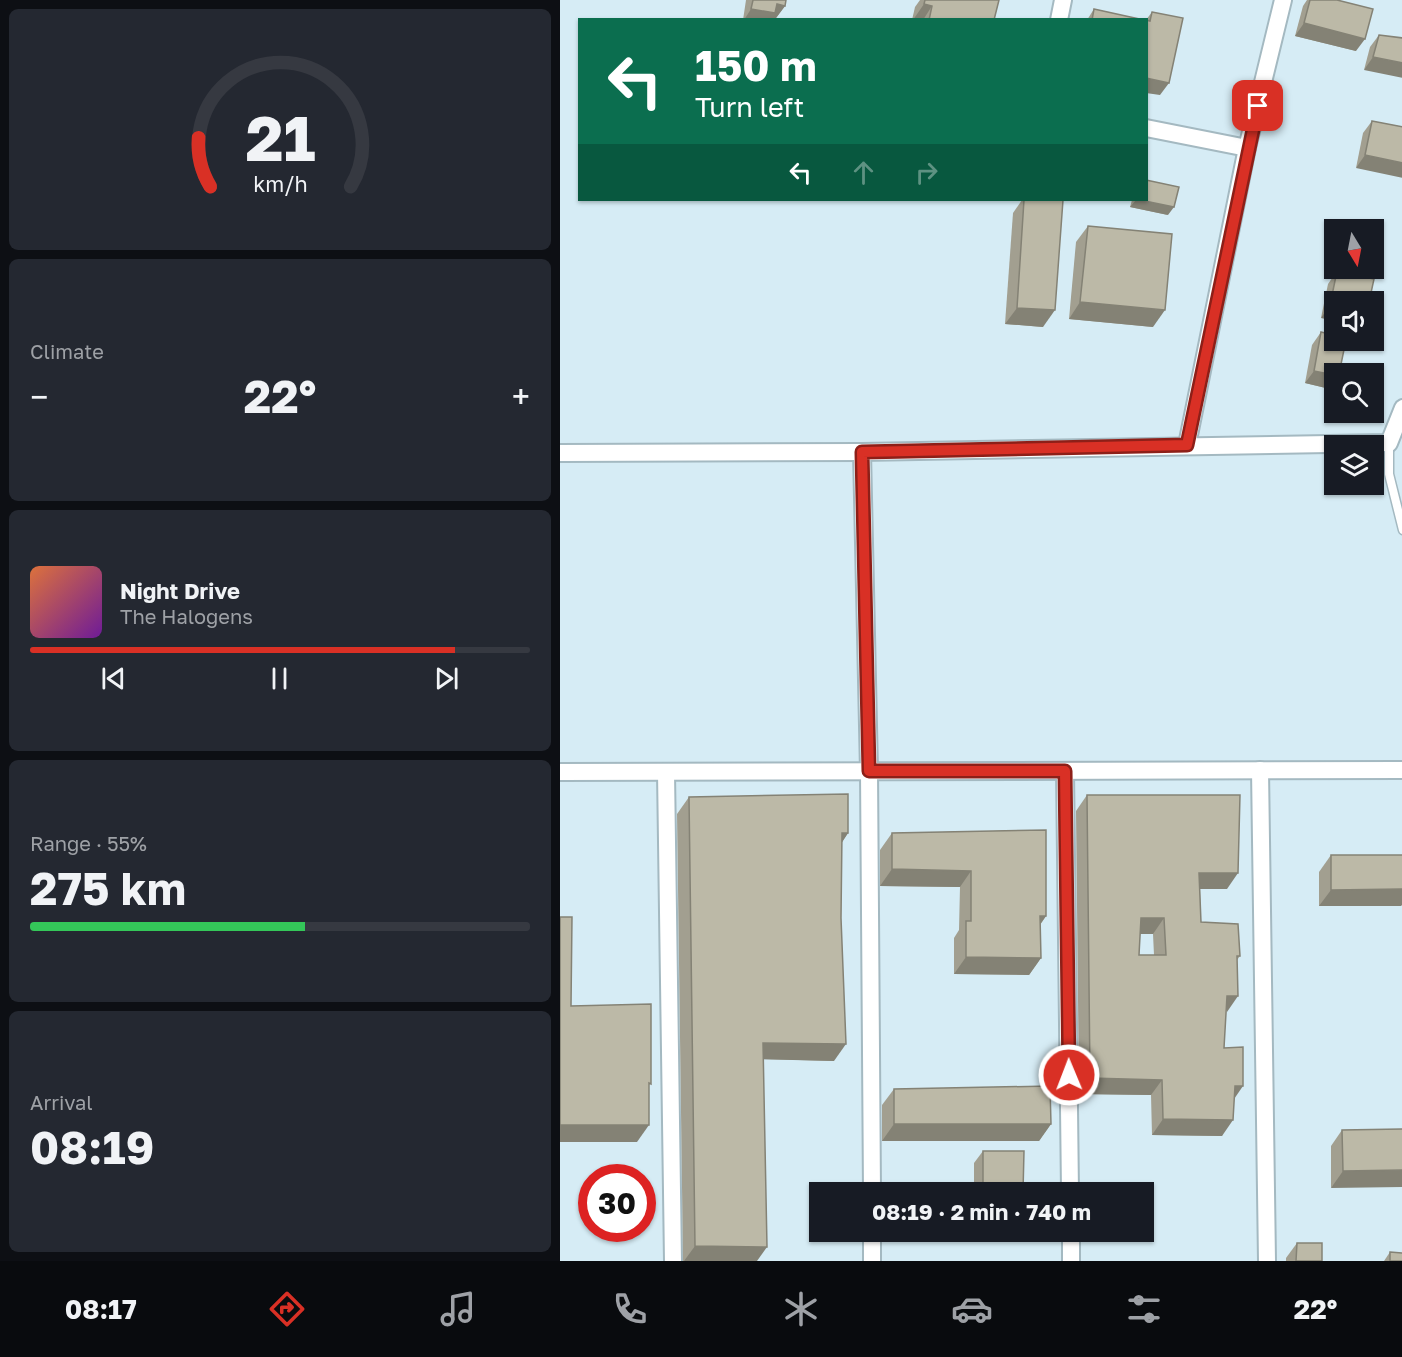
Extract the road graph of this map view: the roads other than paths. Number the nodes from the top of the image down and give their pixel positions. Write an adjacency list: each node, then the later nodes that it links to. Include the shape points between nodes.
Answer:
1 (1063, 0): 3 (street)
2 (1283, 0): 5 (street)
3 (1059, 18)
4 (1148, 128): 5 (street)
5 (1247, 148): 8 (street)
6 (1403, 408): 7 (street)
7 (1389, 443): 8 (street); 11 (lane, via 1389,474)
8 (1187, 445): 9 (street)
9 (862, 452): 10 (street); 14 (street)
10 (560, 453)
11 (1403, 530)
12 (1260, 770): 13 (street); 15 (street); 25 (street)
13 (1403, 770)
14 (869, 771): 15 (street); 17 (street); 18 (street)
15 (1065, 771): 19 (street)
16 (560, 772): 17 (street)
17 (666, 772): 22 (street)
18 (872, 1182)
19 (1070, 1182)
20 (872, 1242): 23 (street)
21 (1071, 1242): 24 (street)
22 (673, 1261)
23 (872, 1261)
24 (1071, 1261)
25 (1267, 1261)

